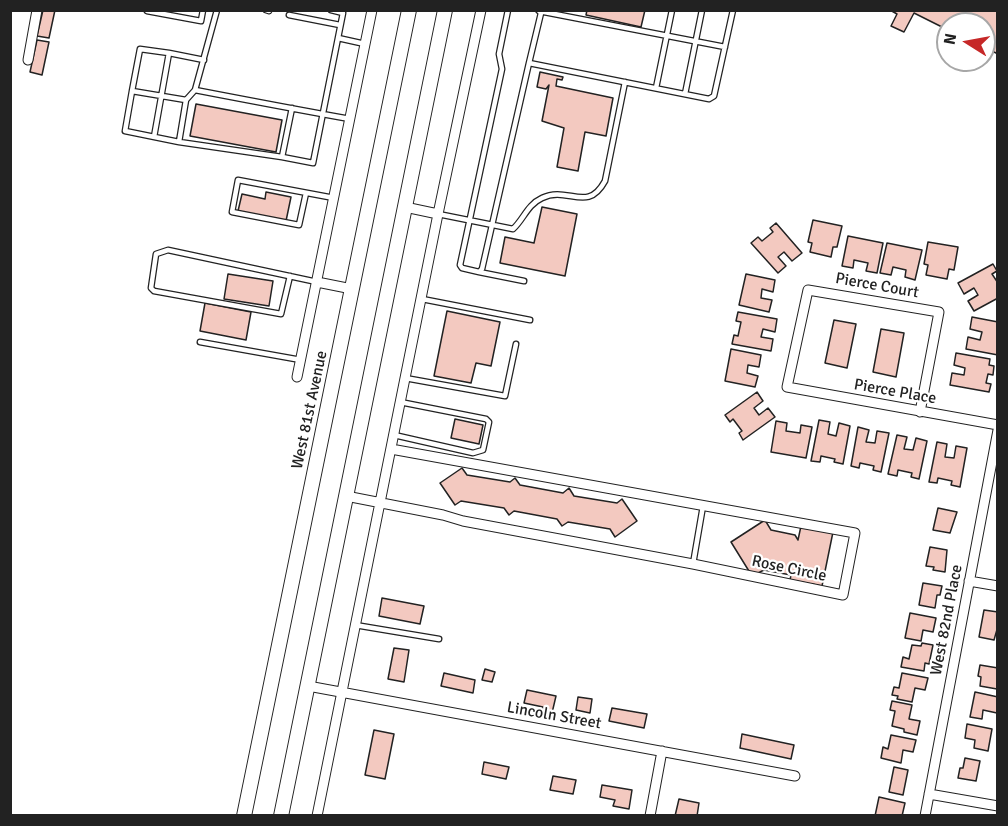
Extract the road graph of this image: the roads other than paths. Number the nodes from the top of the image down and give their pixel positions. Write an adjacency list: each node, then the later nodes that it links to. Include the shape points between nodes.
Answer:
1 (37, 10): 23 (street)
2 (203, 10): 13 (lane, via 201,21)
3 (217, 10): 24 (lane)
4 (331, 10): 16 (lane, via 343,13)
5 (372, 10): 20 (street)
6 (409, 10): 49 (main road, West 81st Avenue)
7 (445, 10): 41 (main road)
8 (481, 10): 42 (street)
9 (508, 10): 43 (lane, via 499,54 502,69)
10 (672, 10): 17 (lane)
11 (702, 10): 19 (lane)
12 (733, 10): 21 (lane)
13 (147, 11)
14 (538, 11): 17 (lane); 25 (lane, via 541,13)
15 (289, 15): 16 (lane)
16 (340, 25): 18 (lane)
17 (667, 36): 19 (lane); 27 (lane)
18 (338, 38): 20 (lane); 34 (lane)
19 (696, 41): 21 (lane); 30 (lane)
20 (365, 44): 35 (street)
21 (725, 47): 30 (lane, via 714,96 709,99)
22 (169, 53): 24 (lane); 29 (lane, via 140,49); 31 (lane)
23 (28, 60)
24 (204, 60): 28 (lane)
25 (529, 63): 26 (lane); 44 (lane)
26 (625, 82): 27 (lane); 44 (lane, via 601,189 584,199 554,193 546,196 528,207 513,229)
27 (656, 88): 30 (lane)
28 (195, 90): 32 (lane); 33 (lane)
29 (132, 91): 31 (lane); 36 (lane, via 124,131)
30 (685, 94)
31 (162, 96): 32 (lane); 36 (lane)
32 (186, 100): 37 (lane)
33 (292, 108): 34 (lane); 38 (lane)
34 (322, 114): 35 (lane); 38 (lane, via 313,163)
35 (350, 119): 40 (street)
36 (154, 137): 37 (lane)
37 (179, 142): 38 (lane)
38 (282, 157)
39 (306, 193): 39 (lane, via 238,180 232,212 299,225); 40 (lane)
40 (334, 198): 48 (street)
41 (405, 207): 42 (street); 64 (main road)
42 (438, 213): 43 (lane); 50 (street)
43 (469, 220): 44 (lane); 45 (lane, via 460,265)
44 (492, 224): 45 (lane)
45 (479, 272): 47 (lane)
46 (290, 276): 46 (lane, via 281,314 151,288 156,254 162,251); 48 (lane)
47 (524, 281)
48 (317, 282): 49 (street); 54 (street)
49 (352, 289): 78 (main road, West 81st Avenue)
50 (422, 299): 51 (lane); 56 (street)
51 (530, 320)
52 (200, 342): 54 (lane)
53 (516, 344): 56 (lane, via 506,396)
54 (301, 360): 55 (street)
55 (297, 377)
56 (405, 378): 58 (street)
57 (787, 387): 59 (street, Pierce Place); 59 (street, Pierce Court, via 808,290 939,312)
58 (400, 402): 62 (street); 62 (lane, via 489,422 483,450 472,453)
59 (920, 412): 60 (street, Pierce Place)
60 (998, 425)
61 (998, 430): 68 (street, West 82nd Place)
62 (394, 435): 63 (street)
63 (391, 449): 65 (street); 66 (street, Rose Circle)
64 (346, 496): 65 (street, Rose Circle); 72 (main road)
65 (380, 503): 67 (street, Rose Circle); 70 (street)
66 (703, 506): 67 (lane); 67 (street, Rose Circle, via 855,533 843,595)
67 (693, 564)
68 (969, 581): 69 (street); 76 (street, West 82nd Place)
69 (998, 586)
70 (355, 625): 71 (lane); 73 (street)
71 (439, 639)
72 (308, 686): 73 (street, Lincoln Street); 79 (main road)
73 (341, 692): 74 (street, Lincoln Street); 80 (street)
74 (662, 751): 75 (street, Lincoln Street); 81 (street)
75 (795, 776)
76 (929, 794): 77 (street); 82 (street, West 82nd Place)
77 (998, 806)
78 (244, 816)
79 (281, 816)
80 (317, 816)
81 (650, 816)
82 (925, 816)

